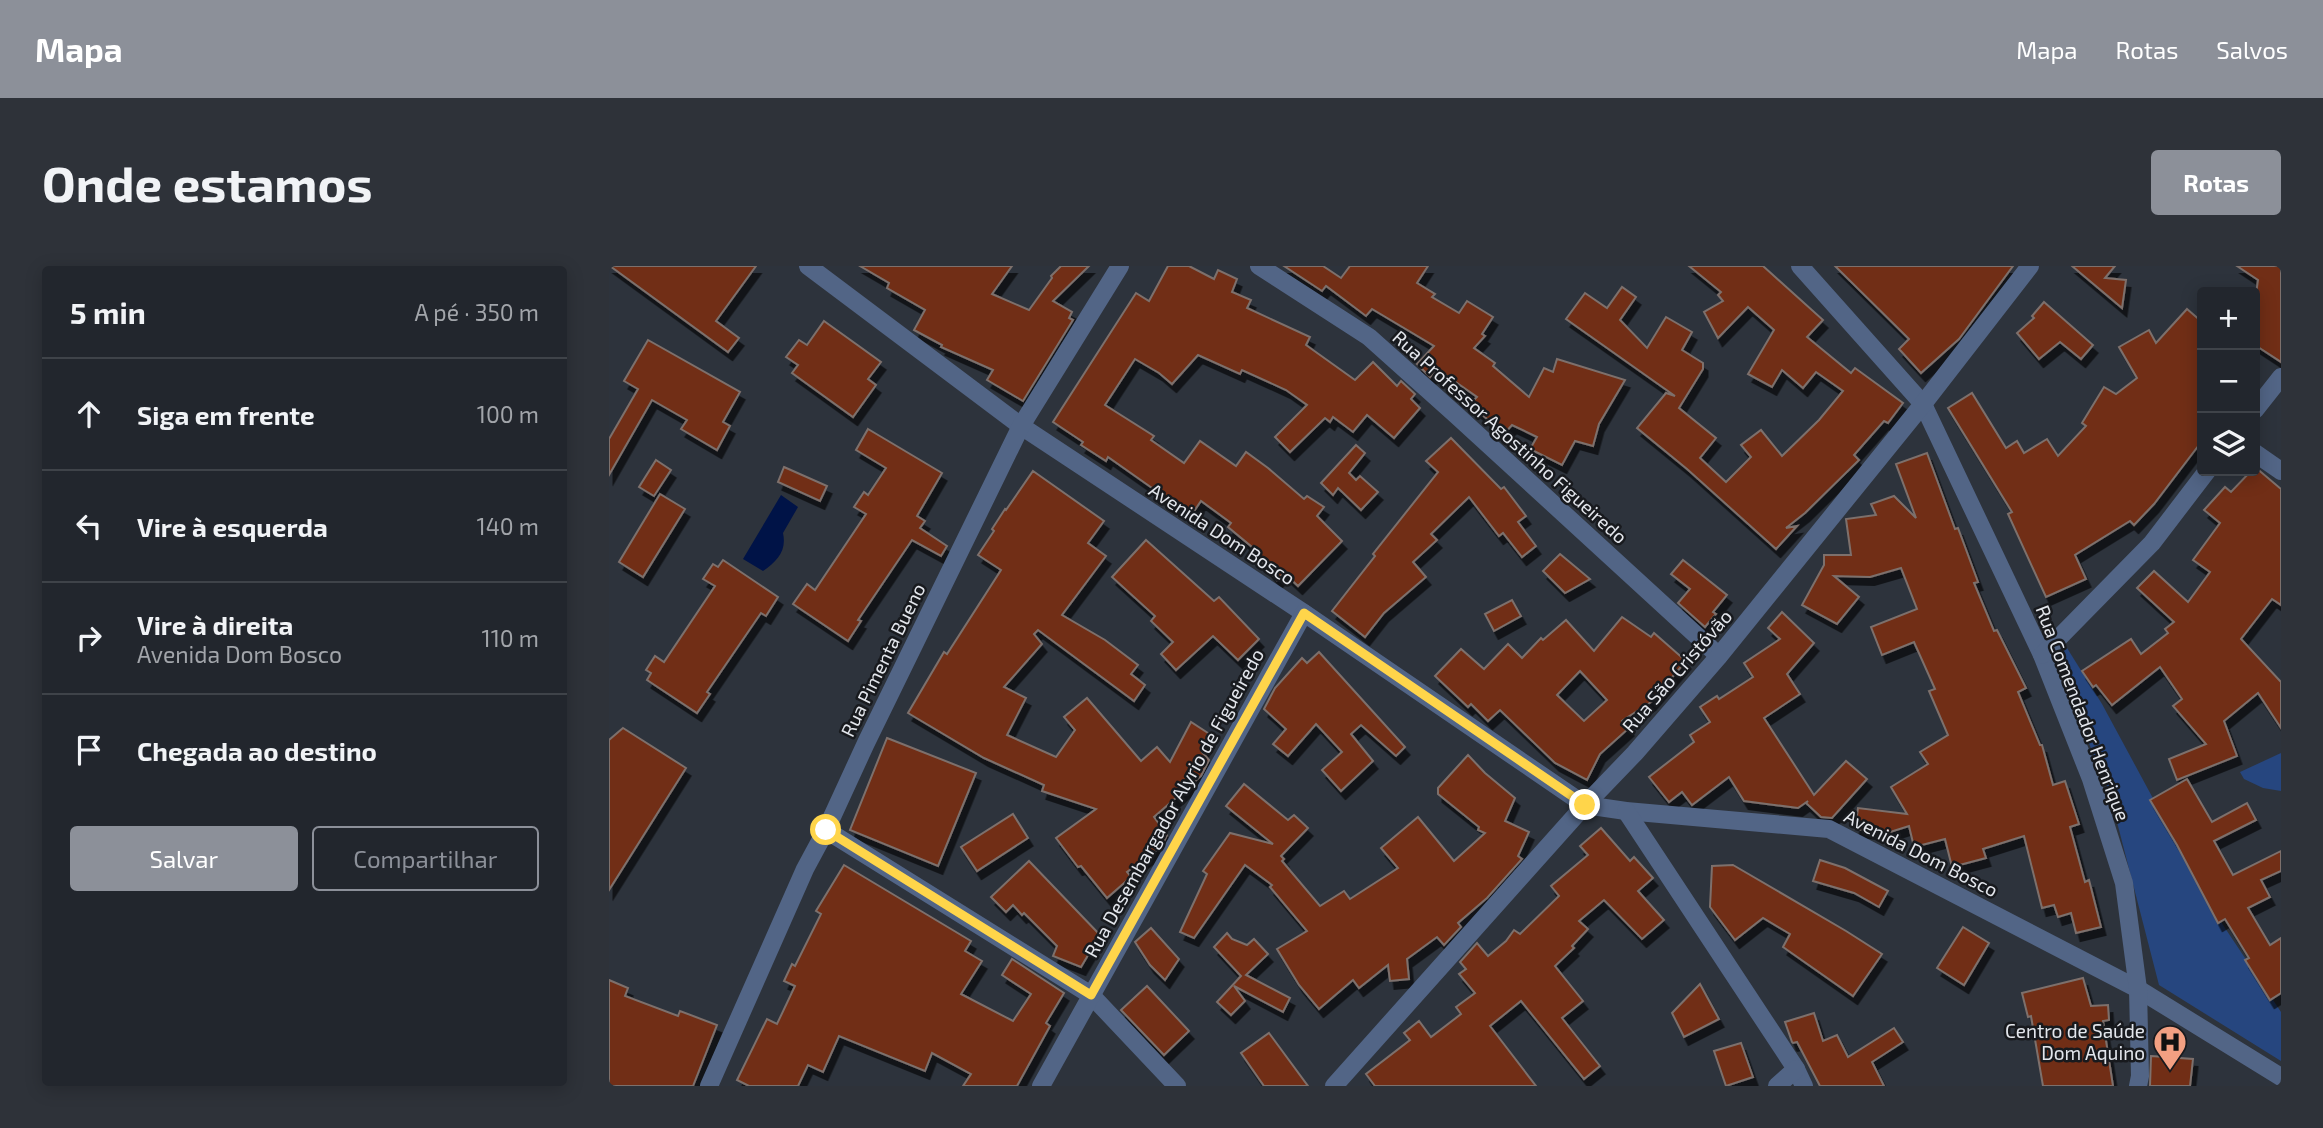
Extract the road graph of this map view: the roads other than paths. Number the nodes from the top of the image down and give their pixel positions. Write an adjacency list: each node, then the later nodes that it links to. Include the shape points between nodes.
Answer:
1 (808, 266): 6 (street, Avenida Dom Bosco)
2 (1121, 266): 10 (street, Rua Pimenta Bueno)
3 (1259, 266): 16 (street, Rua Professor Agostinho Figueiredo, via 1369,338)
4 (1800, 266): 8 (street, Rua Comendador Henrique)
5 (2031, 266): 8 (street, Rua São Cristóvão)
6 (828, 272): 10 (street, Avenida Dom Bosco)
7 (2281, 377): 9 (street)
8 (1923, 404): 15 (street, Rua Comendador Henrique); 16 (street, Rua São Cristóvão)
9 (2260, 404)
10 (1021, 426): 14 (street, Avenida Dom Bosco); 19 (street, Rua Pimenta Bueno)
11 (2260, 456): 12 (street)
12 (2281, 471)
13 (2203, 476): 15 (street, via 2152,543)
14 (1304, 613): 17 (street, Avenida Dom Bosco); 21 (street, Rua Desembargador Alyrio de Figueiredo)
15 (2042, 655): 20 (street, Rua Comendador Henrique, via 2091,779 2124,883)
16 (1719, 656): 17 (street, Rua São Cristóvão)
17 (1585, 805): 18 (street, Avenida Dom Bosco); 27 (street, Rua São Cristóvão)
18 (1626, 811): 20 (street, Avenida Dom Bosco, via 1829,829); 22 (street)
19 (826, 830): 21 (street); 24 (street, Rua Pimenta Bueno)
20 (2138, 989): 23 (street); 30 (street, Rua Comendador Henrique)
21 (1091, 995): 25 (street, Rua Desembargador Alyrio de Figueiredo); 26 (street)
22 (1796, 1069): 28 (street); 29 (street)
23 (2281, 1077)
24 (709, 1086)
25 (1041, 1086)
26 (1177, 1086)
27 (1334, 1086)
28 (1777, 1086)
29 (1804, 1086)
30 (2138, 1086)

